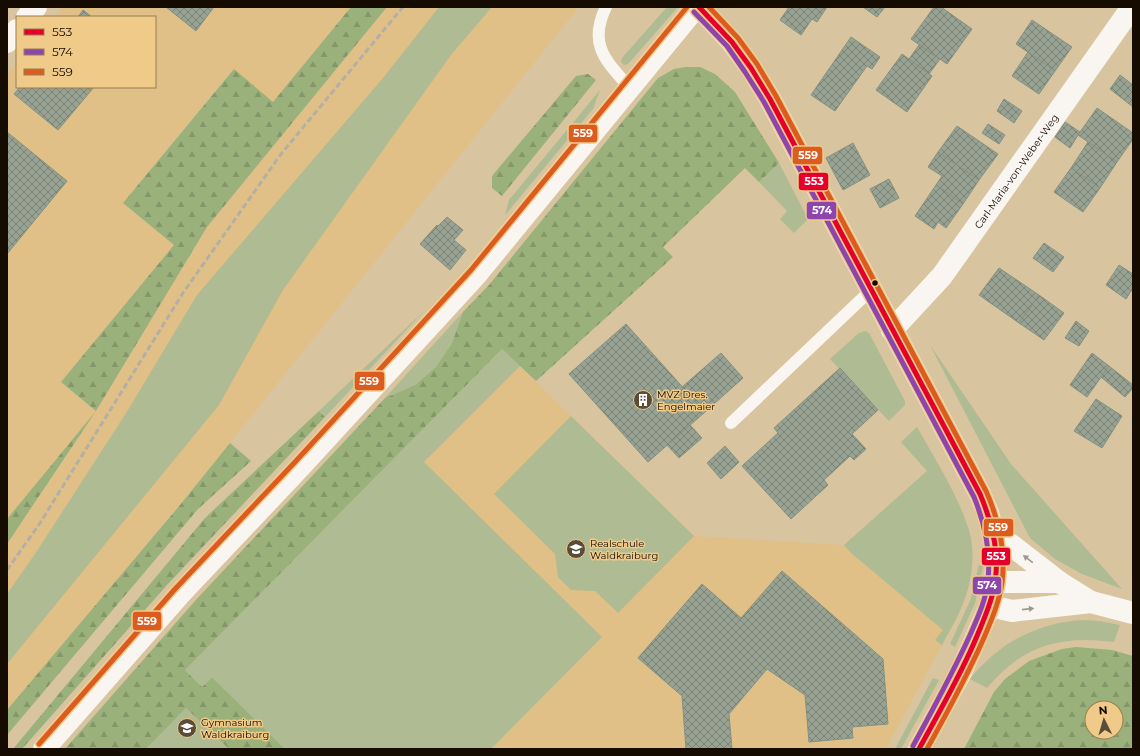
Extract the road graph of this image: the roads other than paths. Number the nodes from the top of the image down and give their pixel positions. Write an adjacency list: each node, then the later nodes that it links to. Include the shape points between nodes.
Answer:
1 (36, 7): 5 (street)
2 (606, 7): 8 (lane, via 598,35 600,49 611,67)
3 (698, 7): 8 (street); 9 (street, via 732,42 770,99)
4 (1132, 7): 10 (street, Carl-Maria-von-Weber-Weg, via 942,276)
5 (28, 16)
6 (16, 31): 7 (street)
7 (7, 42)
8 (629, 87): 18 (street, via 476,275 180,594)
9 (871, 290): 10 (street); 11 (lane)
10 (892, 330): 12 (street, via 980,494)
11 (731, 423)
12 (993, 532): 13 (street, via 996,553); 14 (street, one-way to 12)
13 (995, 582): 14 (street); 16 (street)
14 (1059, 582): 15 (street)
15 (1091, 602): 16 (street, one-way to 15, via 1012,610); 17 (street)
16 (990, 606): 19 (street, via 961,672)
17 (1133, 613)
18 (44, 749)
19 (919, 749)

